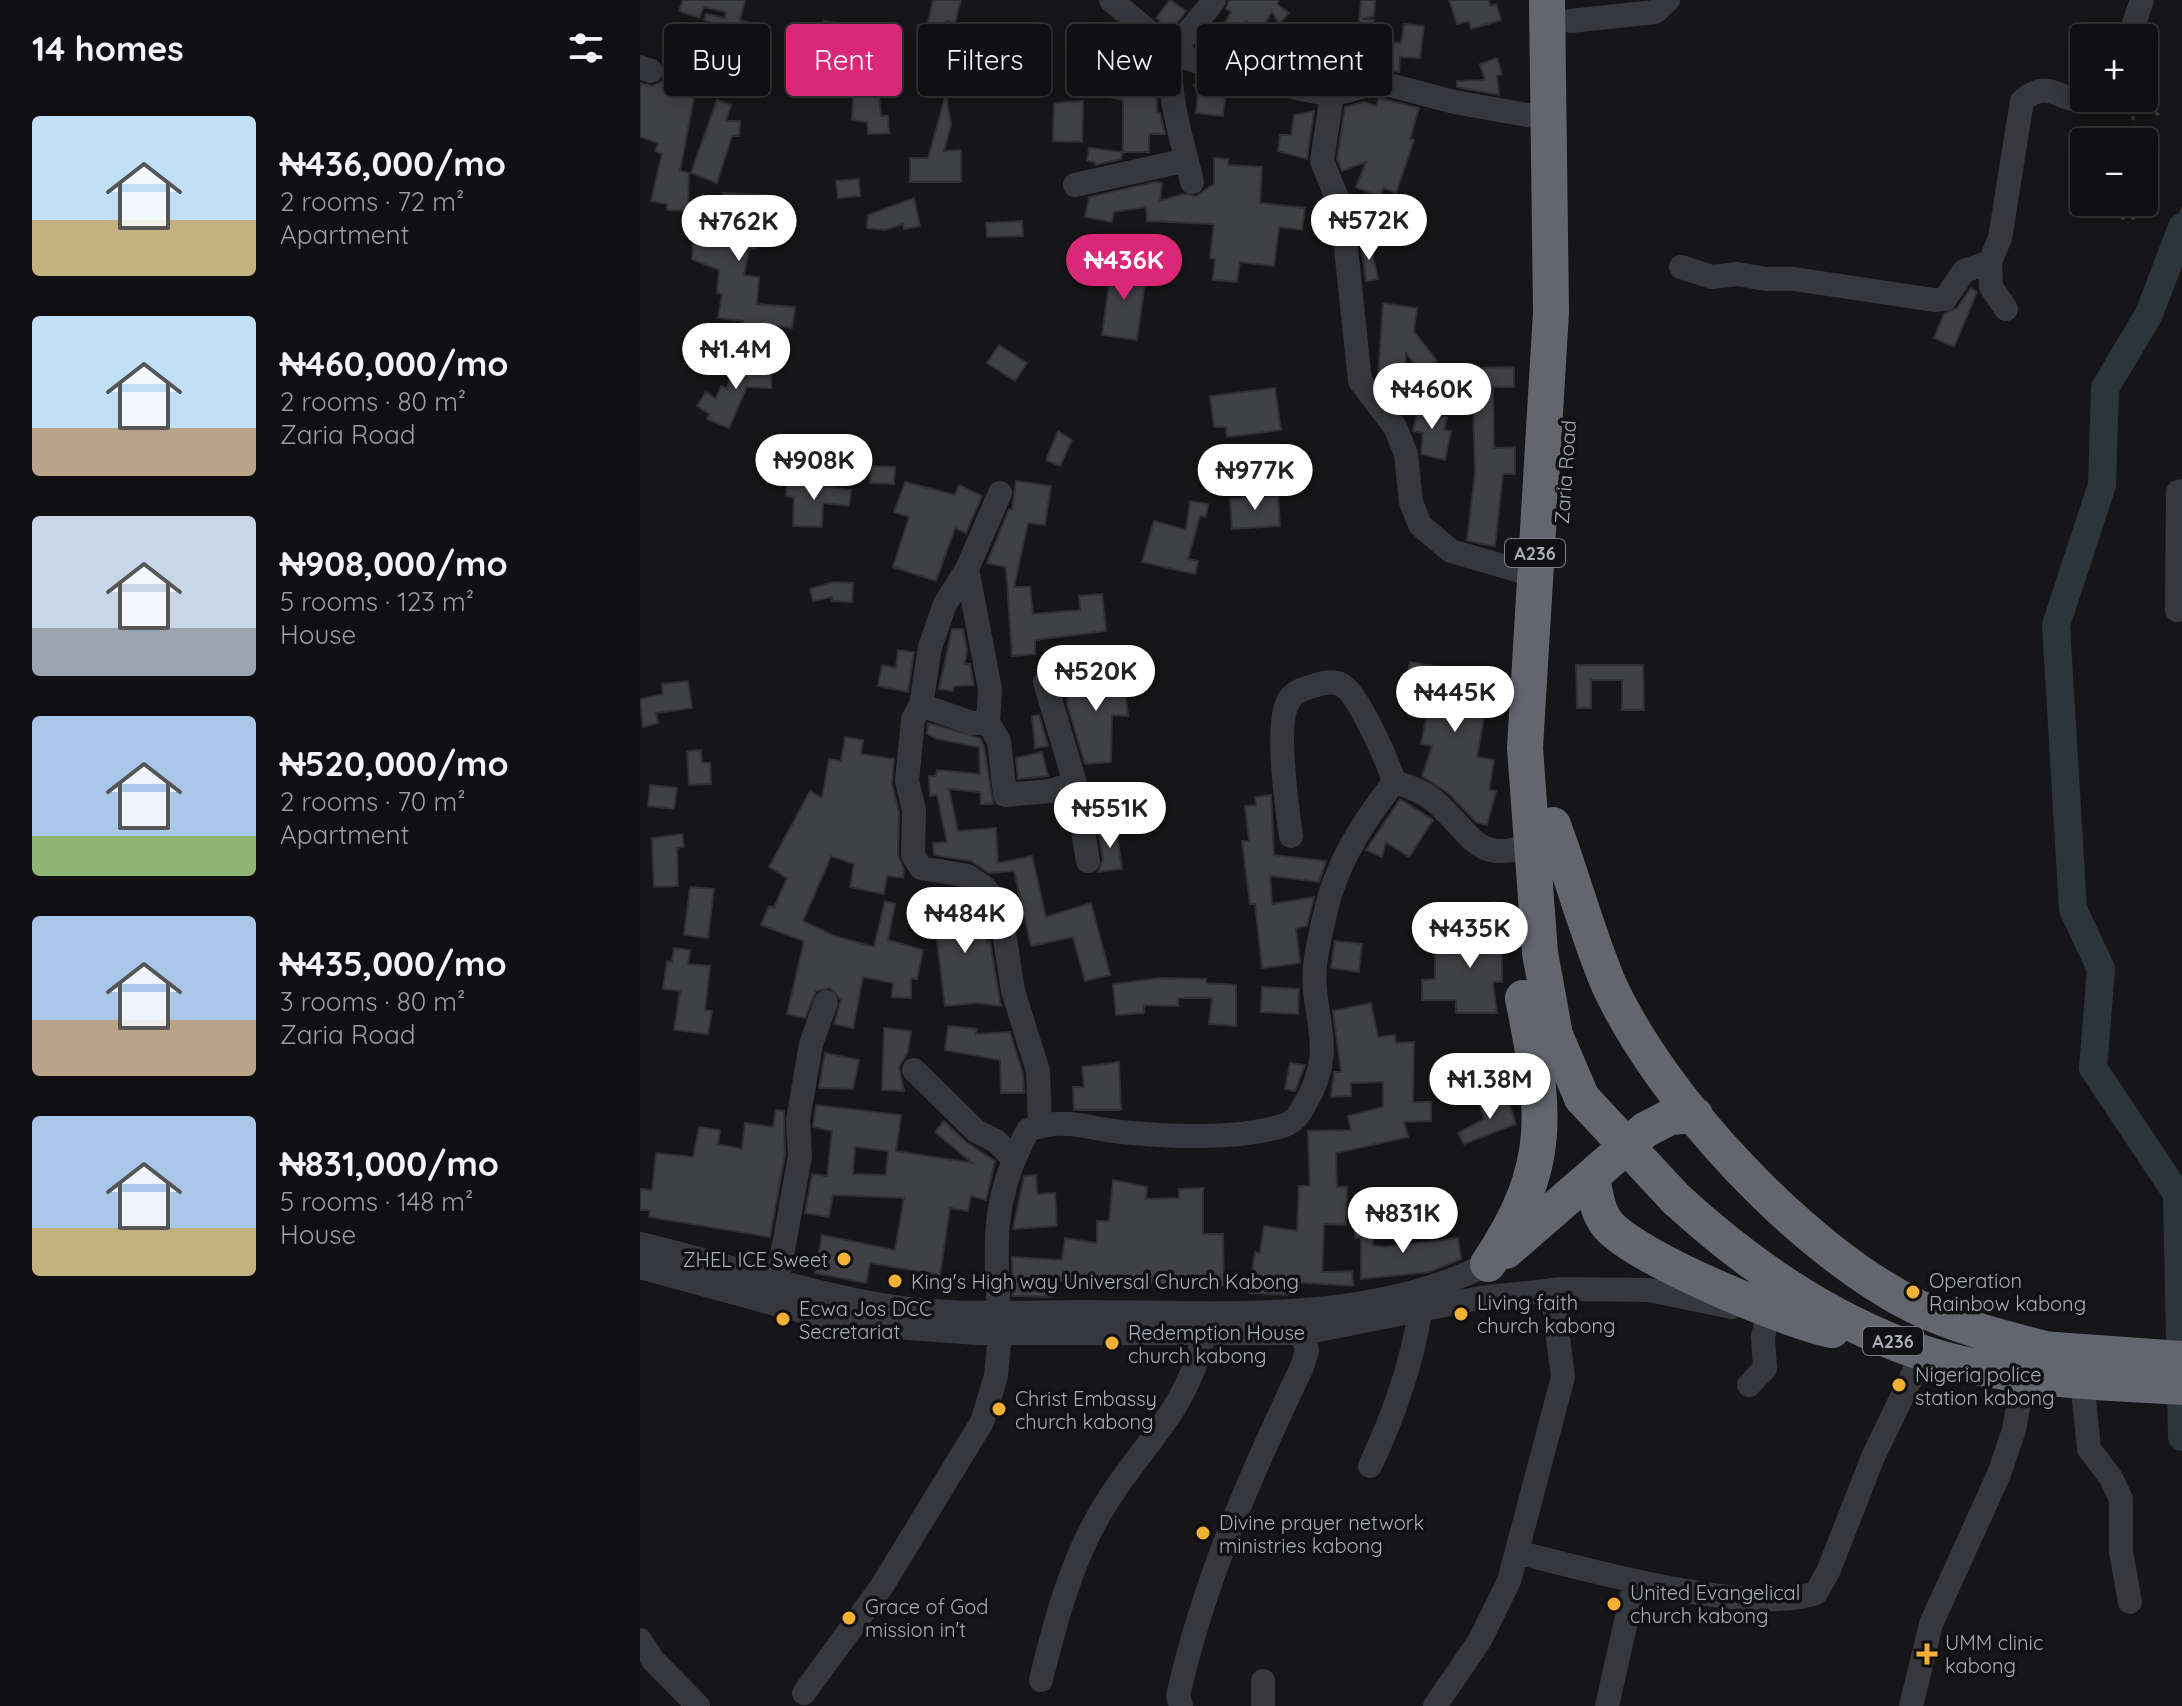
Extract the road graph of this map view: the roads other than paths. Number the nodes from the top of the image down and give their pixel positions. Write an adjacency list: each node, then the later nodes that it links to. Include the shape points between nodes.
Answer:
1 (1111, 0): 6 (street)
2 (1214, 0): 8 (street)
3 (1668, 0): 5 (street, via 1655,12)
4 (2142, 0): 7 (street)
5 (1560, 7): 13 (highway, A236); 29 (highway, Zaria Road / A236, via 1574,315 1549,779)
6 (1140, 24)
7 (2134, 24)
8 (1181, 44)
9 (1392, 85): 13 (street)
10 (1174, 96): 14 (street, via 1189,171)
11 (1332, 96): 21 (street, via 1322,161 1345,239 1360,381 1401,440 1420,525 1451,551)
12 (2070, 99): 15 (street, via 2048,89 2034,90 2022,101 2000,238)
13 (1550, 119): 21 (highway, A236, via 1551,312)
14 (1075, 185)
15 (1990, 262): 16 (street, via 1964,271 1945,299 1934,300 1794,279 1712,277); 17 (street, via 1991,287)
16 (1681, 267)
17 (2006, 309)
18 (2182, 491): 22 (street)
19 (1000, 493): 20 (street)
20 (967, 569): 24 (street, via 945,604 930,647); 25 (street, via 990,689)
21 (1534, 575): 29 (highway, A236, via 1525,748)
22 (2177, 610)
23 (1045, 682): 27 (street)
24 (921, 705): 25 (street, via 972,723); 35 (street, via 913,719 907,781 914,810 913,855 921,868 968,876 1000,906 1013,991 1038,1071)
25 (988, 723): 27 (street, via 999,741 1005,795)
26 (1394, 782): 28 (street, via 1348,690 1329,682 1298,691 1288,699 1283,728); 29 (street, via 1437,803 1488,852); 35 (street, via 1358,833 1330,894 1316,957 1325,1045 1315,1087 1289,1124 1171,1135 1052,1121)
27 (1075, 783): 30 (street)
28 (1291, 836)
29 (1539, 847): 33 (highway, Zaria Road / A236); 33 (highway, A236, via 1540,953 1555,1035); 34 (highway, via 1644,1046); 40 (highway, via 1518,907 1518,930 1520,980 1541,1094 1540,1142 1524,1205)
30 (1088, 861)
31 (826, 1002): 42 (street, via 811,1044 798,1120 800,1156)
32 (914, 1070): 36 (street, via 976,1131)
33 (1591, 1090): 38 (highway, A236, bridge)
34 (1695, 1115): 37 (highway, via 1658,1122); 51 (highway, via 1760,1191 1880,1285 1945,1320)
35 (1040, 1126): 36 (street, via 1028,1130)
36 (1013, 1158): 47 (street, via 995,1221)
37 (1592, 1179): 40 (highway); 46 (highway, via 1605,1222 1628,1242 1706,1282)
38 (1682, 1191): 48 (highway, A236, via 1707,1227 1783,1284); 51 (highway, A236, via 1790,1267 1862,1306 1959,1338)
39 (640, 1244): 42 (street)
40 (1488, 1264): 47 (street, via 1446,1285 1298,1311)
41 (640, 1267): 47 (street, via 857,1323)
42 (777, 1283): 47 (street)
43 (1552, 1290): 44 (street); 45 (street, via 1649,1290); 59 (street, via 1563,1377)
44 (1420, 1311): 49 (street); 58 (street, via 1388,1429)
45 (1768, 1315): 46 (street); 57 (street, via 1765,1368)
46 (1804, 1322): 48 (highway, via 1830,1330)
47 (1000, 1323): 50 (street); 65 (street, via 996,1376 982,1422 882,1586)
48 (1873, 1332): 52 (highway, A236)
49 (1303, 1333): 50 (street); 68 (street, via 1307,1351 1302,1367 1224,1538 1206,1592 1178,1696)
50 (1204, 1334): 63 (street, via 1197,1369 1181,1400 1110,1497 1091,1533 1056,1619)
51 (2053, 1351): 55 (highway, A236)
52 (1923, 1353): 54 (highway, A236); 60 (street, via 1816,1593 1796,1600)
53 (2182, 1359): 55 (highway, A236)
54 (2024, 1375): 56 (highway, A236); 71 (street, via 1999,1474 1931,1624)
55 (2158, 1376): 56 (highway, A236)
56 (2082, 1380): 61 (street, via 2089,1449 2121,1499 2121,1552)
57 (1749, 1385)
58 (1370, 1466)
59 (1517, 1552): 60 (street); 70 (street, via 1499,1606)
60 (1635, 1581): 66 (street)
61 (2130, 1602)
62 (640, 1640): 67 (street)
63 (1041, 1680)
64 (1263, 1681): 69 (street)
65 (804, 1693)
66 (1602, 1704)
67 (698, 1706)
68 (1181, 1706)
69 (1263, 1706)
70 (1435, 1706)
71 (1911, 1706)

